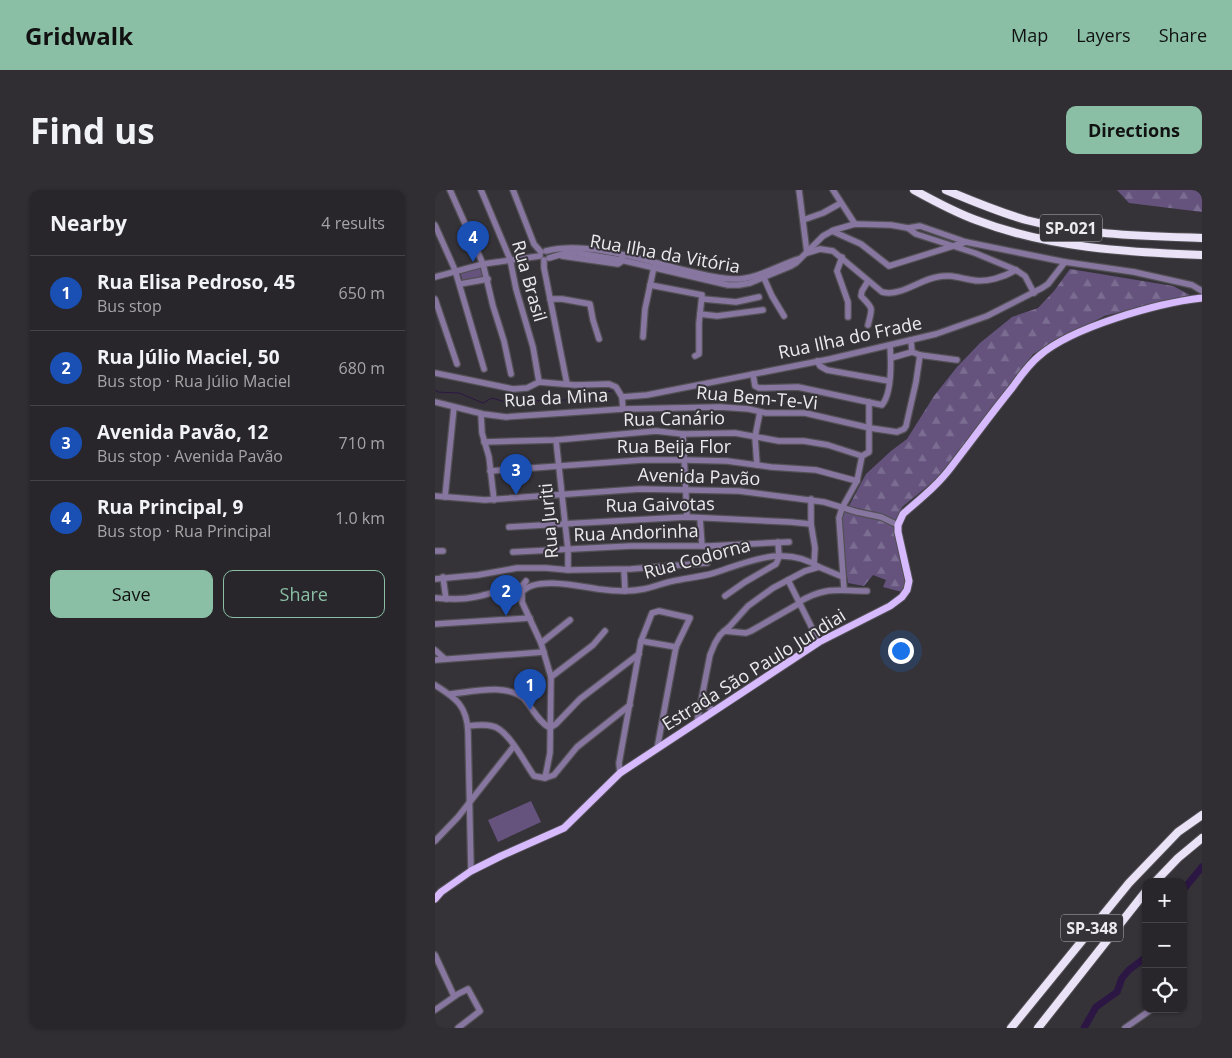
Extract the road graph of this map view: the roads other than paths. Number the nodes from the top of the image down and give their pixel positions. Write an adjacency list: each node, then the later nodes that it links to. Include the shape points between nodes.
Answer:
1 (450, 190): 24 (street)
2 (481, 190): 22 (street, Rua Brasil)
3 (513, 190): 19 (street, via 534,244)
4 (833, 190): 8 (street)
5 (914, 190): 18 (highway, SP-021, via 950,210 1029,237 1095,249)
6 (947, 190): 14 (highway, SP-021, via 1027,220 1064,227 1125,235)
7 (801, 191): 9 (street)
8 (841, 203): 9 (street); 10 (street)
9 (803, 220): 17 (street)
10 (855, 224): 12 (street, Rua Ilha da Vitória); 13 (street, Rua Ilha da Vitória)
11 (435, 226): 26 (street)
12 (908, 228): 15 (street, Rua Ilha da Vitória, via 920,226); 16 (street, via 916,234)
13 (832, 231): 16 (street, via 861,244 886,265 894,266); 17 (street, Rua Ilha da Vitória)
14 (1202, 238)
15 (965, 242): 16 (street); 23 (street, Rua Ilha da Vitória)
16 (954, 246): 27 (street)
17 (807, 253): 21 (street, via 826,249); 28 (street, Rua Ilha da Vitória, via 794,264)
18 (1202, 255)
19 (544, 256): 20 (street, Rua Ilha da Vitória, via 578,253); 20 (street, Rua Ilha da Vitória, via 566,247); 22 (street); 39 (street)
20 (622, 257): 25 (street, Rua Ilha da Vitória); 28 (street, Rua Ilha da Vitória, via 718,278 745,278)
21 (842, 257): 32 (street); 45 (street, via 837,271 847,302)
22 (510, 260): 24 (street); 63 (street, Rua Brasil)
23 (1065, 262): 35 (street, Rua Ilha da Vitória, via 1134,272 1183,283); 36 (street, Rua Ilha do Frade, via 1048,284)
24 (483, 264): 26 (street); 31 (street)
25 (654, 267): 30 (street, Rua Ilha da Vitória, via 728,285); 34 (street)
26 (455, 270): 29 (street); 33 (street)
27 (1016, 270): 32 (street, via 1000,278 980,281 952,276 935,277 892,294 882,292); 36 (street, via 1025,276)
28 (772, 272): 30 (street, Rua Ilha da Vitória)
29 (435, 278)
30 (764, 278): 44 (street)
31 (488, 279): 33 (street); 60 (street)
32 (868, 281): 46 (street, via 861,296 871,307)
33 (459, 284): 58 (street)
34 (650, 285): 40 (street, via 700,293); 47 (street)
35 (1202, 291)
36 (1034, 292): 49 (street, Rua Ilha do Frade, via 970,323)
37 (759, 297): 40 (street, via 736,302)
38 (1202, 298): 95 (main road, via 1166,304 1113,320 1075,334 1039,355 952,467 903,514)
39 (550, 299): 48 (street, via 590,304); 64 (street)
40 (703, 299): 43 (street)
41 (435, 300): 57 (street)
42 (763, 310): 43 (street, via 717,316)
43 (700, 314): 52 (street, via 699,354)
44 (784, 316)
45 (848, 317)
46 (868, 325)
47 (643, 337)
48 (599, 339)
49 (911, 340): 50 (street, Rua Ilha do Frade); 51 (street)
50 (891, 345): 54 (street); 56 (street, Rua Ilha do Frade)
51 (912, 352): 53 (street); 54 (street)
52 (695, 356)
53 (920, 356): 55 (street); 73 (street, Rua Bem-Te-Vi, via 905,428 897,432)
54 (891, 358): 62 (street)
55 (957, 360)
56 (817, 361): 61 (street, Rua Ilha do Frade); 62 (street, via 827,370)
57 (457, 364)
58 (484, 369)
59 (435, 373): 63 (street, via 513,388 527,388)
60 (511, 374)
61 (753, 374): 65 (street, Rua Ilha do Frade); 67 (street, via 755,386 759,388 798,387)
62 (889, 381): 67 (street, via 884,404)
63 (539, 382): 64 (street)
64 (567, 384): 65 (street, via 613,384)
65 (622, 397): 70 (street)
66 (435, 402): 68 (street, Rua da Mina)
67 (869, 402): 73 (street)
68 (454, 407): 72 (street, Rua da Mina); 87 (street)
69 (681, 407): 70 (street, Rua da Mina); 71 (street, Rua Bem-Te-Vi, via 737,408)
70 (623, 409): 72 (street, Rua da Mina, via 512,417)
71 (760, 412): 73 (street, Rua Bem-Te-Vi, via 811,414); 75 (street)
72 (481, 414): 77 (street)
73 (870, 428): 78 (street, via 869,452)
74 (683, 434): 75 (street, Rua Canário); 76 (street, Rua Canário, via 656,431); 79 (street)
75 (755, 437): 78 (street, Rua Canário, via 828,445); 80 (street)
76 (557, 440): 77 (street, Rua Canário); 81 (street, Rua Juriti)
77 (484, 442): 82 (street)
78 (862, 456): 83 (street)
79 (685, 460): 80 (street, Rua Beija Flor); 81 (street, Rua Beija Flor); 84 (street)
80 (757, 465): 83 (street, Rua Beija Flor, via 816,470)
81 (560, 466): 82 (street, Rua Beija Flor); 85 (street, Rua Juriti)
82 (490, 471): 89 (street)
83 (857, 481): 90 (street)
84 (686, 489): 85 (street, Avenida Pavão); 88 (street, Avenida Pavão); 91 (street)
85 (563, 494): 89 (street, Avenida Pavão); 93 (street, Rua Juriti)
86 (435, 496): 87 (street, Avenida Pavão)
87 (445, 497): 89 (street, Avenida Pavão)
88 (811, 499): 90 (street, Avenida Pavão); 94 (street)
89 (494, 500)
90 (842, 508): 95 (street, Avenida Pavão, via 881,517); 111 (street, via 839,530)
91 (687, 517): 92 (street, Rua Gaivotas); 93 (street, Rua Gaivotas)
92 (700, 518): 94 (street, Rua Gaivotas); 99 (street)
93 (565, 523): 96 (street, Rua Gaivotas); 100 (street, Rua Juriti)
94 (811, 524): 106 (street)
95 (899, 525): 130 (main road, Estrada São Paulo Jundiai, via 900,545 909,581 905,595)
96 (509, 527)
97 (778, 542): 98 (street, Rua Andorinha); 99 (street, Rua Andorinha); 104 (street)
98 (789, 542)
99 (702, 546): 100 (street, Rua Andorinha)
100 (568, 550): 103 (street, Rua Andorinha); 108 (street, Rua Juriti)
101 (435, 551): 102 (street)
102 (443, 551)
103 (513, 552)
104 (779, 557): 106 (street, Rua Codorna, via 801,559); 116 (street, Rua Codorna, via 752,559 713,573 665,582 643,590); 118 (street, via 776,564)
105 (707, 563): 109 (street)
106 (817, 566): 111 (street, Rua Codorna); 113 (street)
107 (525, 568): 108 (street); 110 (street); 114 (street)
108 (568, 570): 109 (street)
109 (624, 570): 116 (street)
110 (443, 577): 112 (street); 119 (street)
111 (843, 577): 115 (street)
112 (435, 579)
113 (789, 580): 122 (street); 127 (street, via 757,598)
114 (522, 587): 116 (street, Rua Codorna, via 544,583); 120 (street, Rua Codorna); 123 (street, via 522,602)
115 (844, 589): 117 (street); 122 (street, via 819,592)
116 (625, 590)
117 (867, 591)
118 (725, 596)
119 (446, 598): 120 (street); 121 (street)
120 (473, 599): 121 (street, via 457,603)
121 (437, 600)
122 (800, 603): 127 (street, via 751,632); 130 (street)
123 (530, 618): 126 (street); 131 (street)
124 (435, 620): 126 (street)
125 (570, 620): 131 (street)
126 (435, 624)
127 (727, 628): 141 (street, via 719,635 712,650)
128 (605, 631): 138 (street, via 593,645)
129 (641, 641): 132 (street); 132 (street, via 656,611 690,618); 135 (street)
130 (819, 642): 143 (main road, Estrada São Paulo Jundiai)
131 (541, 643): 134 (street)
132 (676, 647): 148 (street)
133 (435, 650): 136 (street)
134 (544, 652): 136 (street); 138 (street)
135 (639, 654): 142 (street); 146 (street)
136 (445, 659): 137 (street)
137 (435, 660)
138 (551, 677): 146 (street)
139 (435, 685): 140 (street)
140 (450, 694): 145 (street, via 464,710); 146 (street, via 507,690 521,696 543,724)
141 (702, 702): 143 (street); 144 (street)
142 (630, 704): 149 (street); 150 (street, via 577,747 558,772)
143 (714, 711): 144 (main road, Estrada São Paulo Jundiai)
144 (697, 722): 148 (main road, Estrada São Paulo Jundiai)
145 (468, 726): 147 (street, via 498,728); 151 (street)
146 (550, 728): 150 (street)
147 (513, 746): 150 (street, via 534,776); 151 (street)
148 (657, 749): 149 (main road, Estrada São Paulo Jundiai)
149 (620, 772): 156 (main road, Estrada São Paulo Jundiai, via 564,828)
150 (545, 778)
151 (469, 801): 153 (street); 156 (street)
152 (1202, 815): 167 (highway, SP-348, via 1178,832 1129,883)
153 (438, 836): 155 (street)
154 (1202, 838): 157 (highway)
155 (435, 841)
156 (471, 872): 159 (main road, Estrada São Paulo Jundiai)
157 (1159, 878)
158 (1142, 896): 168 (highway, SP-348)
159 (435, 898)
160 (435, 955): 161 (street)
161 (442, 970): 162 (street); 163 (street)
162 (435, 975)
163 (454, 996): 164 (street); 166 (street, via 469,990 480,1008)
164 (435, 1010)
165 (1147, 1013): 169 (street)
166 (458, 1028)
167 (1011, 1028)
168 (1038, 1028)
169 (1125, 1028)

